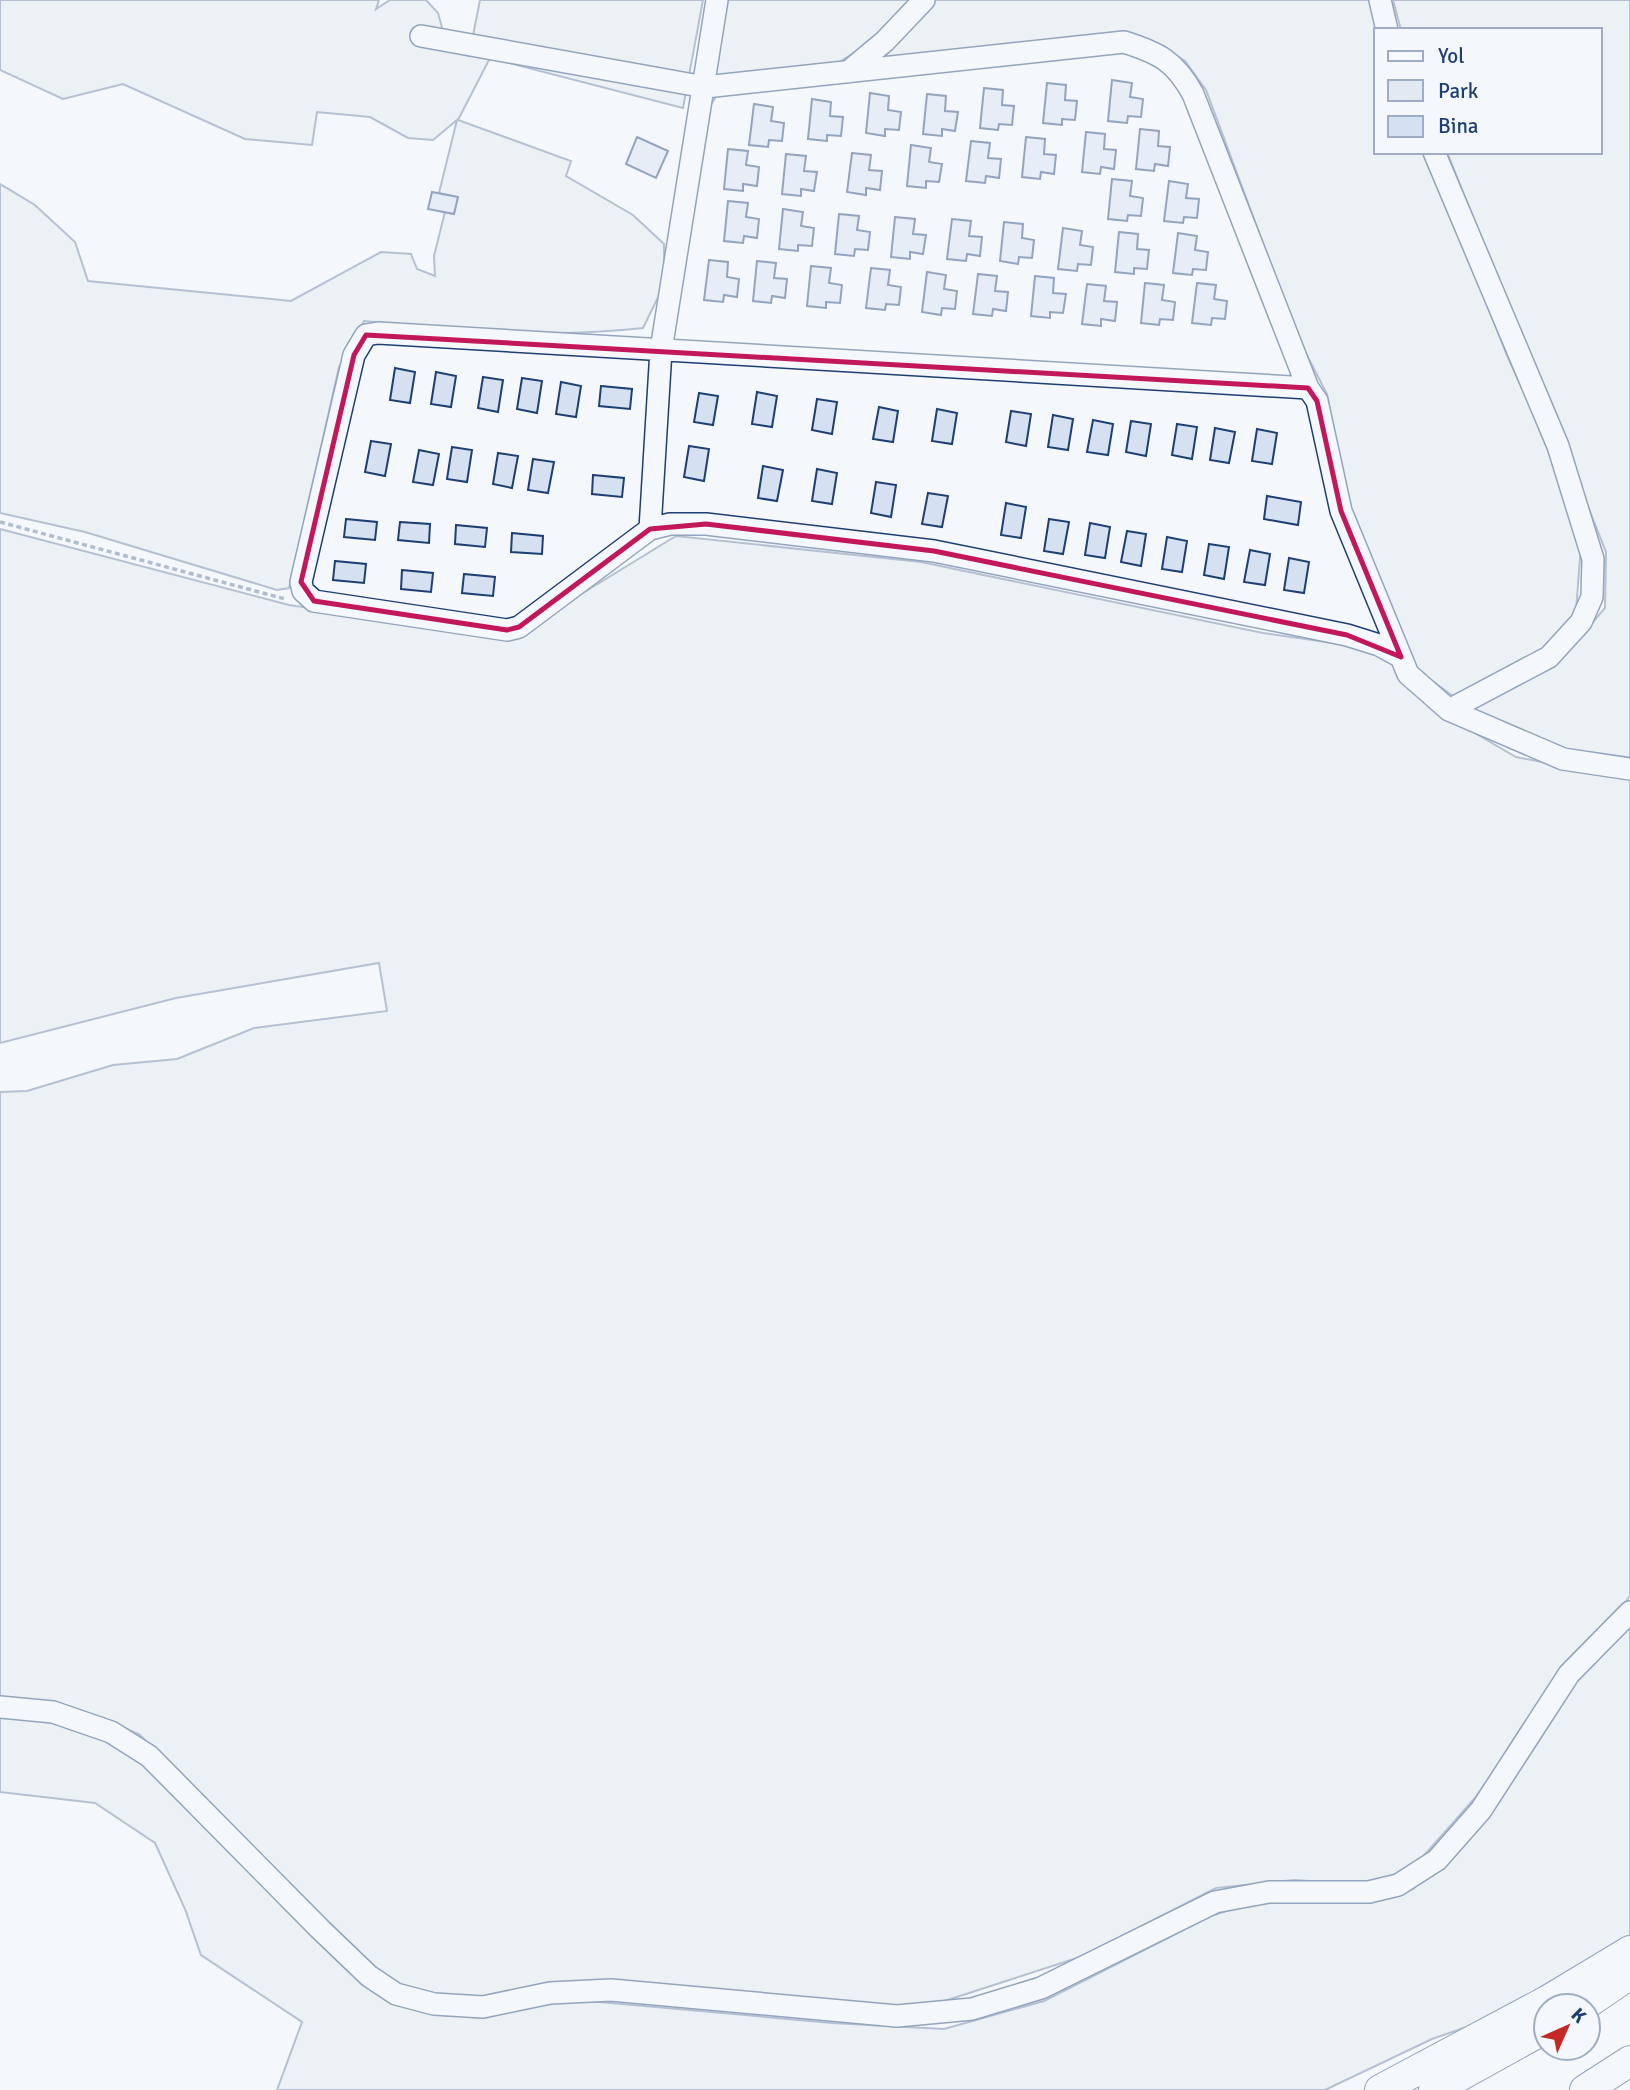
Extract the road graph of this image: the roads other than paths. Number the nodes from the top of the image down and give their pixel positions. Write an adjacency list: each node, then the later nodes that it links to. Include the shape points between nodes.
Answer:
1 (717, 0): 7 (street)
2 (924, 0): 6 (street)
3 (1380, 0): 4 (street)
4 (1387, 28)
5 (421, 36): 7 (street)
6 (848, 72): 7 (street); 10 (street, via 1124,42 1157,52 1182,72 1194,94)
7 (705, 87): 9 (street)
8 (1435, 154): 13 (street, via 1558,446 1593,559 1592,597 1581,622 1549,657)
9 (662, 350): 10 (street); 11 (street); 11 (street, via 366,335 354,355 302,573 303,591 314,601 507,630 519,627)
10 (1308, 388): 12 (street, via 1317,401 1341,511)
11 (650, 530): 12 (street, via 670,524 706,524 934,551 1348,635)
12 (1401, 657): 13 (street, via 1408,674)
13 (1449, 710): 14 (street, via 1563,758)
14 (1630, 769)
15 (1630, 1612): 16 (street, via 1569,1674 1481,1810 1437,1860 1398,1885 1369,1892 1269,1892 1215,1902 1041,1988 972,2009 897,2016 611,1990 550,1993 484,2007 434,2004 396,1994 369,1976 320,1929 149,1756 111,1732 53,1712)
16 (0, 1707)
17 (1630, 1951): 22 (highway)
18 (1630, 1974): 19 (highway)
19 (1602, 1993)
20 (1532, 2036): 23 (highway)
21 (1630, 2061): 24 (highway)
22 (1380, 2090)
23 (1434, 2090)
24 (1585, 2090)

